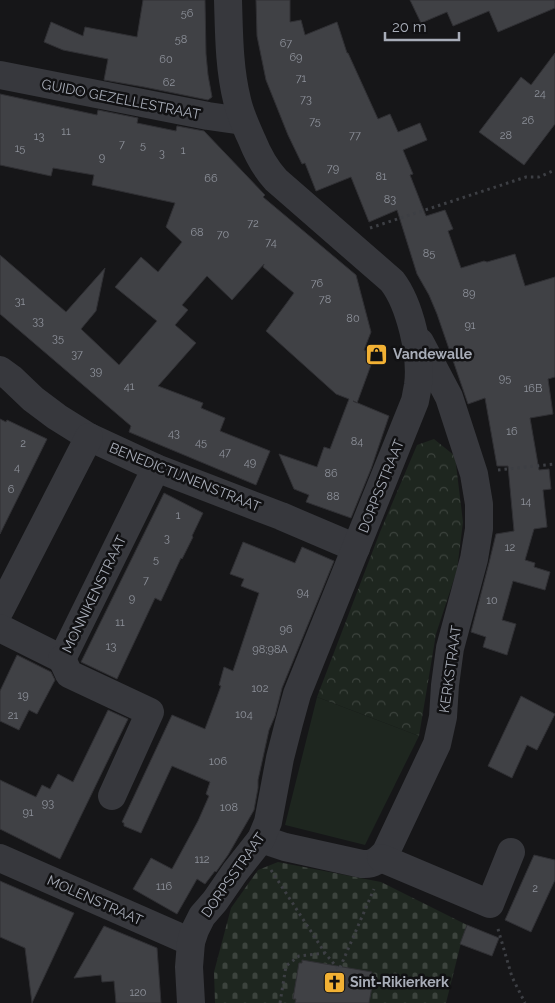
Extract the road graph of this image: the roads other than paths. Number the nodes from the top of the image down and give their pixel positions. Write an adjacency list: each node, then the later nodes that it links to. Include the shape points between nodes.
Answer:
1 (228, 0): 3 (street, DORPSSTRAAT, via 232,66)
2 (0, 75): 3 (street, GUIDO GEZELLESTRAAT)
3 (243, 121): 4 (street, DORPSSTRAAT, via 269,172 392,281 408,311)
4 (412, 328): 8 (street, DORPSSTRAAT, via 418,362 415,401); 16 (street, KERKSTRAAT, via 450,397 473,473 479,504 479,529 450,648 437,744)
5 (0, 370): 6 (street, BENEDICTIJNENSTRAAT, via 33,399)
6 (89, 437): 7 (street, BENEDICTIJNENSTRAAT); 9 (street)
7 (156, 468): 8 (street, BENEDICTIJNENSTRAAT); 11 (street, MONNIKENSTRAAT)
8 (356, 548): 13 (street, DORPSSTRAAT, via 298,694 280,758 268,822)
9 (0, 610)
10 (0, 628): 11 (street, MONNIKENSTRAAT)
11 (62, 659): 12 (street, via 70,674 150,712)
12 (112, 796)
13 (261, 839): 16 (street, via 362,864 369,865); 17 (street, DORPSSTRAAT, via 202,916)
14 (511, 852): 16 (street, via 490,904)
15 (0, 858): 17 (street, MOLENSTRAAT)
16 (381, 858)
17 (191, 942): 18 (street, DORPSSTRAAT)
18 (191, 1003)

